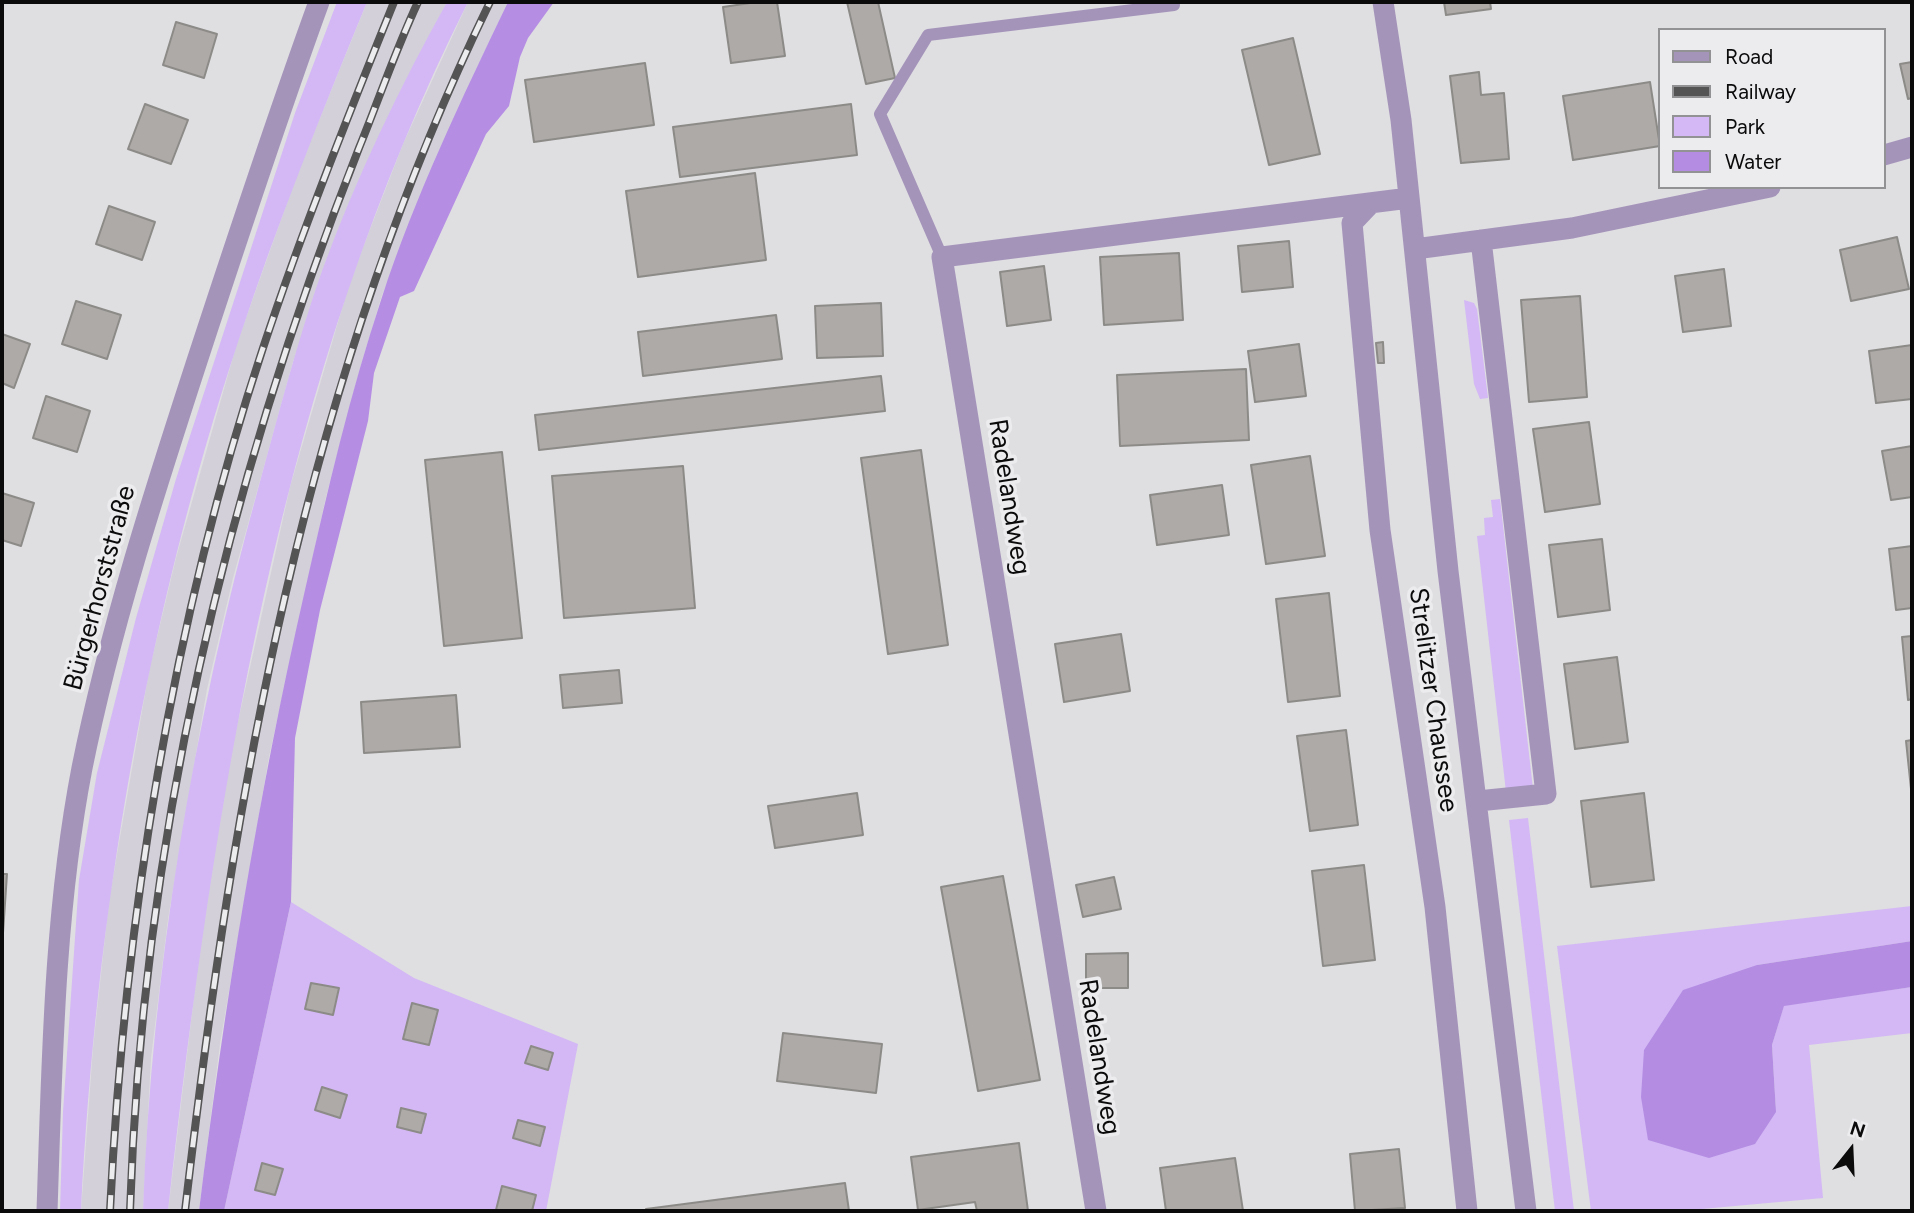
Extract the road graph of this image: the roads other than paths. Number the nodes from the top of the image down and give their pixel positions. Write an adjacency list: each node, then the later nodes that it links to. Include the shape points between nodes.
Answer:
1 (319, 2): 13 (street, Bürgerhorststraße, via 160,474 119,614 82,768 65,876)
2 (1383, 2): 7 (street, Strelitzer Chaussee)
3 (1174, 5): 11 (lane, via 928,35 880,114)
4 (1912, 147): 5 (street)
5 (1886, 154)
6 (1760, 189): 9 (street, via 1572,228)
7 (1409, 198): 8 (street); 10 (street, Strelitzer Chaussee)
8 (1371, 203): 11 (street); 15 (street, Strelitzer Chaussee, via 1352,223 1380,530 1435,907)
9 (1481, 240): 10 (street); 12 (street, Strelitzer Chaussee, via 1546,794)
10 (1415, 248): 12 (street, Strelitzer Chaussee, via 1448,570)
11 (942, 257): 14 (street, Radelandweg)
12 (1478, 801): 16 (street, Strelitzer Chaussee)
13 (47, 1211)
14 (1096, 1211)
15 (1467, 1211)
16 (1526, 1211)

